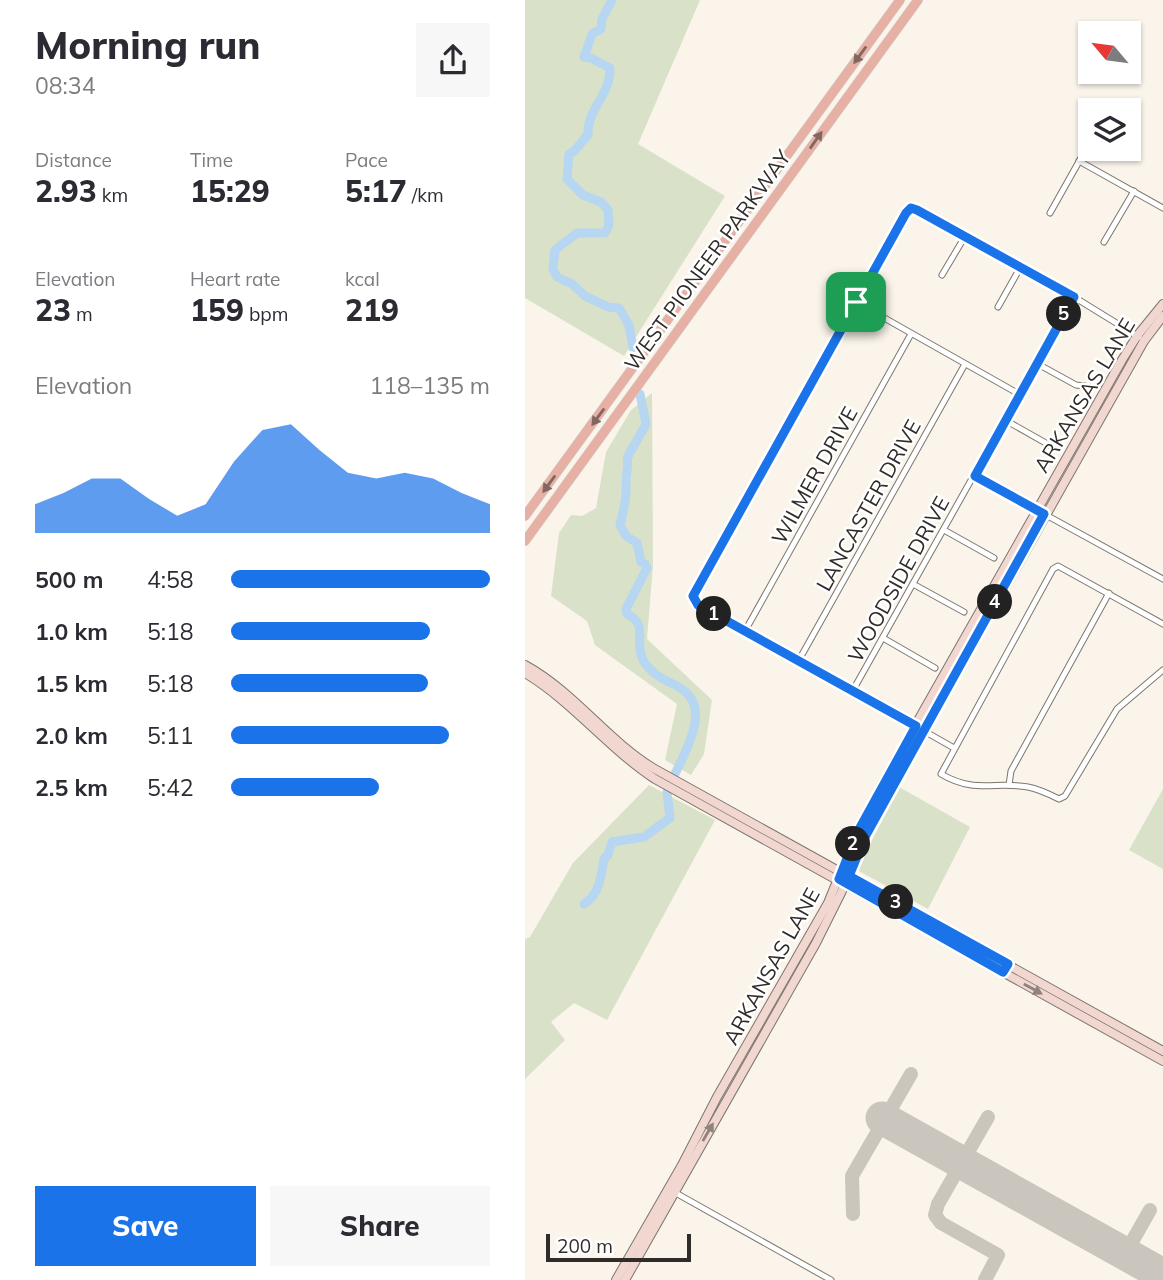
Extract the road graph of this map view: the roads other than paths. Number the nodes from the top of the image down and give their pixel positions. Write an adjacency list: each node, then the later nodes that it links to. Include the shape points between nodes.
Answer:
1 (900, 0): 3 (main road, WEST PIONEER PARKWAY)
2 (918, 0): 4 (main road, WEST PIONEER PARKWAY)
3 (887, 18): 4 (main road); 28 (main road, WEST PIONEER PARKWAY, one-way to 28)
4 (899, 27): 30 (main road, WEST PIONEER PARKWAY, one-way to 4)
5 (1079, 161): 6 (street); 8 (street)
6 (1134, 191): 7 (street); 10 (street)
7 (1163, 208)
8 (1050, 213)
9 (964, 238): 11 (street); 12 (street); 14 (street, via 909,209)
10 (1104, 242)
11 (1020, 268): 13 (street); 16 (street)
12 (942, 275)
13 (1074, 297): 19 (street); 20 (street, WOODSIDE DRIVE)
14 (856, 302): 18 (street); 37 (street, via 693,596 698,605)
15 (1163, 304): 19 (main road, ARKANSAS LANE)
16 (997, 307)
17 (1163, 316): 19 (main road, ARKANSAS LANE)
18 (911, 334): 21 (street); 37 (street, WILMER DRIVE)
19 (1141, 338): 27 (main road, ARKANSAS LANE)
20 (1036, 363): 22 (street); 23 (street, WOODSIDE DRIVE)
21 (965, 365): 23 (street); 39 (street, LANCASTER DRIVE)
22 (1086, 386)
23 (1019, 394): 24 (street, WOODSIDE DRIVE)
24 (1005, 420): 25 (street); 26 (street, WOODSIDE DRIVE)
25 (1051, 446)
26 (975, 476): 27 (street); 29 (street, WOODSIDE DRIVE)
27 (1041, 513): 32 (street); 45 (main road, ARKANSAS LANE)
28 (525, 516)
29 (944, 530): 31 (street); 33 (street, WOODSIDE DRIVE)
30 (525, 541)
31 (994, 558)
32 (1163, 579)
33 (913, 584): 35 (street); 38 (street, WOODSIDE DRIVE)
34 (1109, 593): 36 (street); 46 (street, via 1058,566 1053,569); 47 (street, via 1011,771)
35 (964, 612)
36 (1163, 624)
37 (745, 631): 39 (street)
38 (883, 638): 41 (street); 44 (street, WOODSIDE DRIVE)
39 (799, 660): 44 (street)
40 (525, 665): 48 (main road, via 552,681 638,759)
41 (935, 668)
42 (1163, 670): 47 (street, via 1117,709 1065,796 1059,799)
43 (525, 673): 48 (main road, via 547,686 642,770)
44 (852, 692): 45 (street)
45 (920, 729): 46 (street); 48 (main road, ARKANSAS LANE, via 856,835)
46 (954, 748): 47 (street, via 941,774 976,787)
47 (1009, 785)
48 (844, 878): 49 (main road); 54 (main road, ARKANSAS LANE, via 694,1137)
49 (926, 924): 50 (main road); 51 (main road)
50 (1008, 964): 51 (main road); 52 (main road)
51 (1003, 972): 53 (main road, one-way to 53)
52 (1163, 1051)
53 (1163, 1061)
54 (671, 1190): 55 (main road, ARKANSAS LANE); 56 (street)
55 (621, 1279)
56 (831, 1280)

